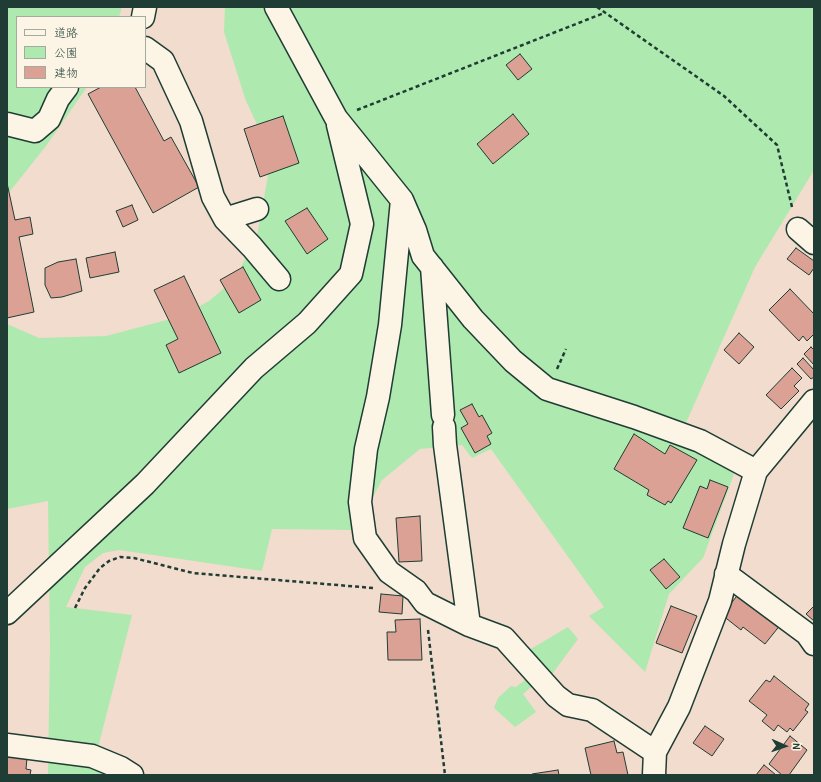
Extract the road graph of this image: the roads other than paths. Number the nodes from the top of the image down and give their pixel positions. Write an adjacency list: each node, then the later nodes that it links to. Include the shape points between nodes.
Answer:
1 (276, 7): 4 (street)
2 (146, 49): 8 (street, via 163,61 191,121 213,197)
3 (66, 88): 5 (street, via 48,119 35,131)
4 (336, 118): 6 (street); 14 (street, via 362,224 351,274 307,323 254,368 145,484)
5 (7, 124)
6 (402, 200): 9 (street, via 423,256); 15 (street, via 390,325 366,449 360,502 365,538 389,572 416,591 425,603)
7 (257, 209): 8 (street)
8 (225, 219): 10 (street)
9 (432, 267): 12 (street, via 473,320 512,361 547,389 700,441); 15 (street, via 445,445)
10 (279, 280)
11 (811, 410): 12 (street)
12 (756, 471): 13 (street)
13 (726, 574): 16 (street, via 807,634); 18 (street, via 720,601 682,700)
14 (7, 613)
15 (469, 625): 18 (street, via 504,638 556,696 568,705 592,710)
16 (814, 644)
17 (7, 745): 19 (street, via 92,756)
18 (655, 752): 20 (street)
19 (132, 775)
20 (654, 775)

